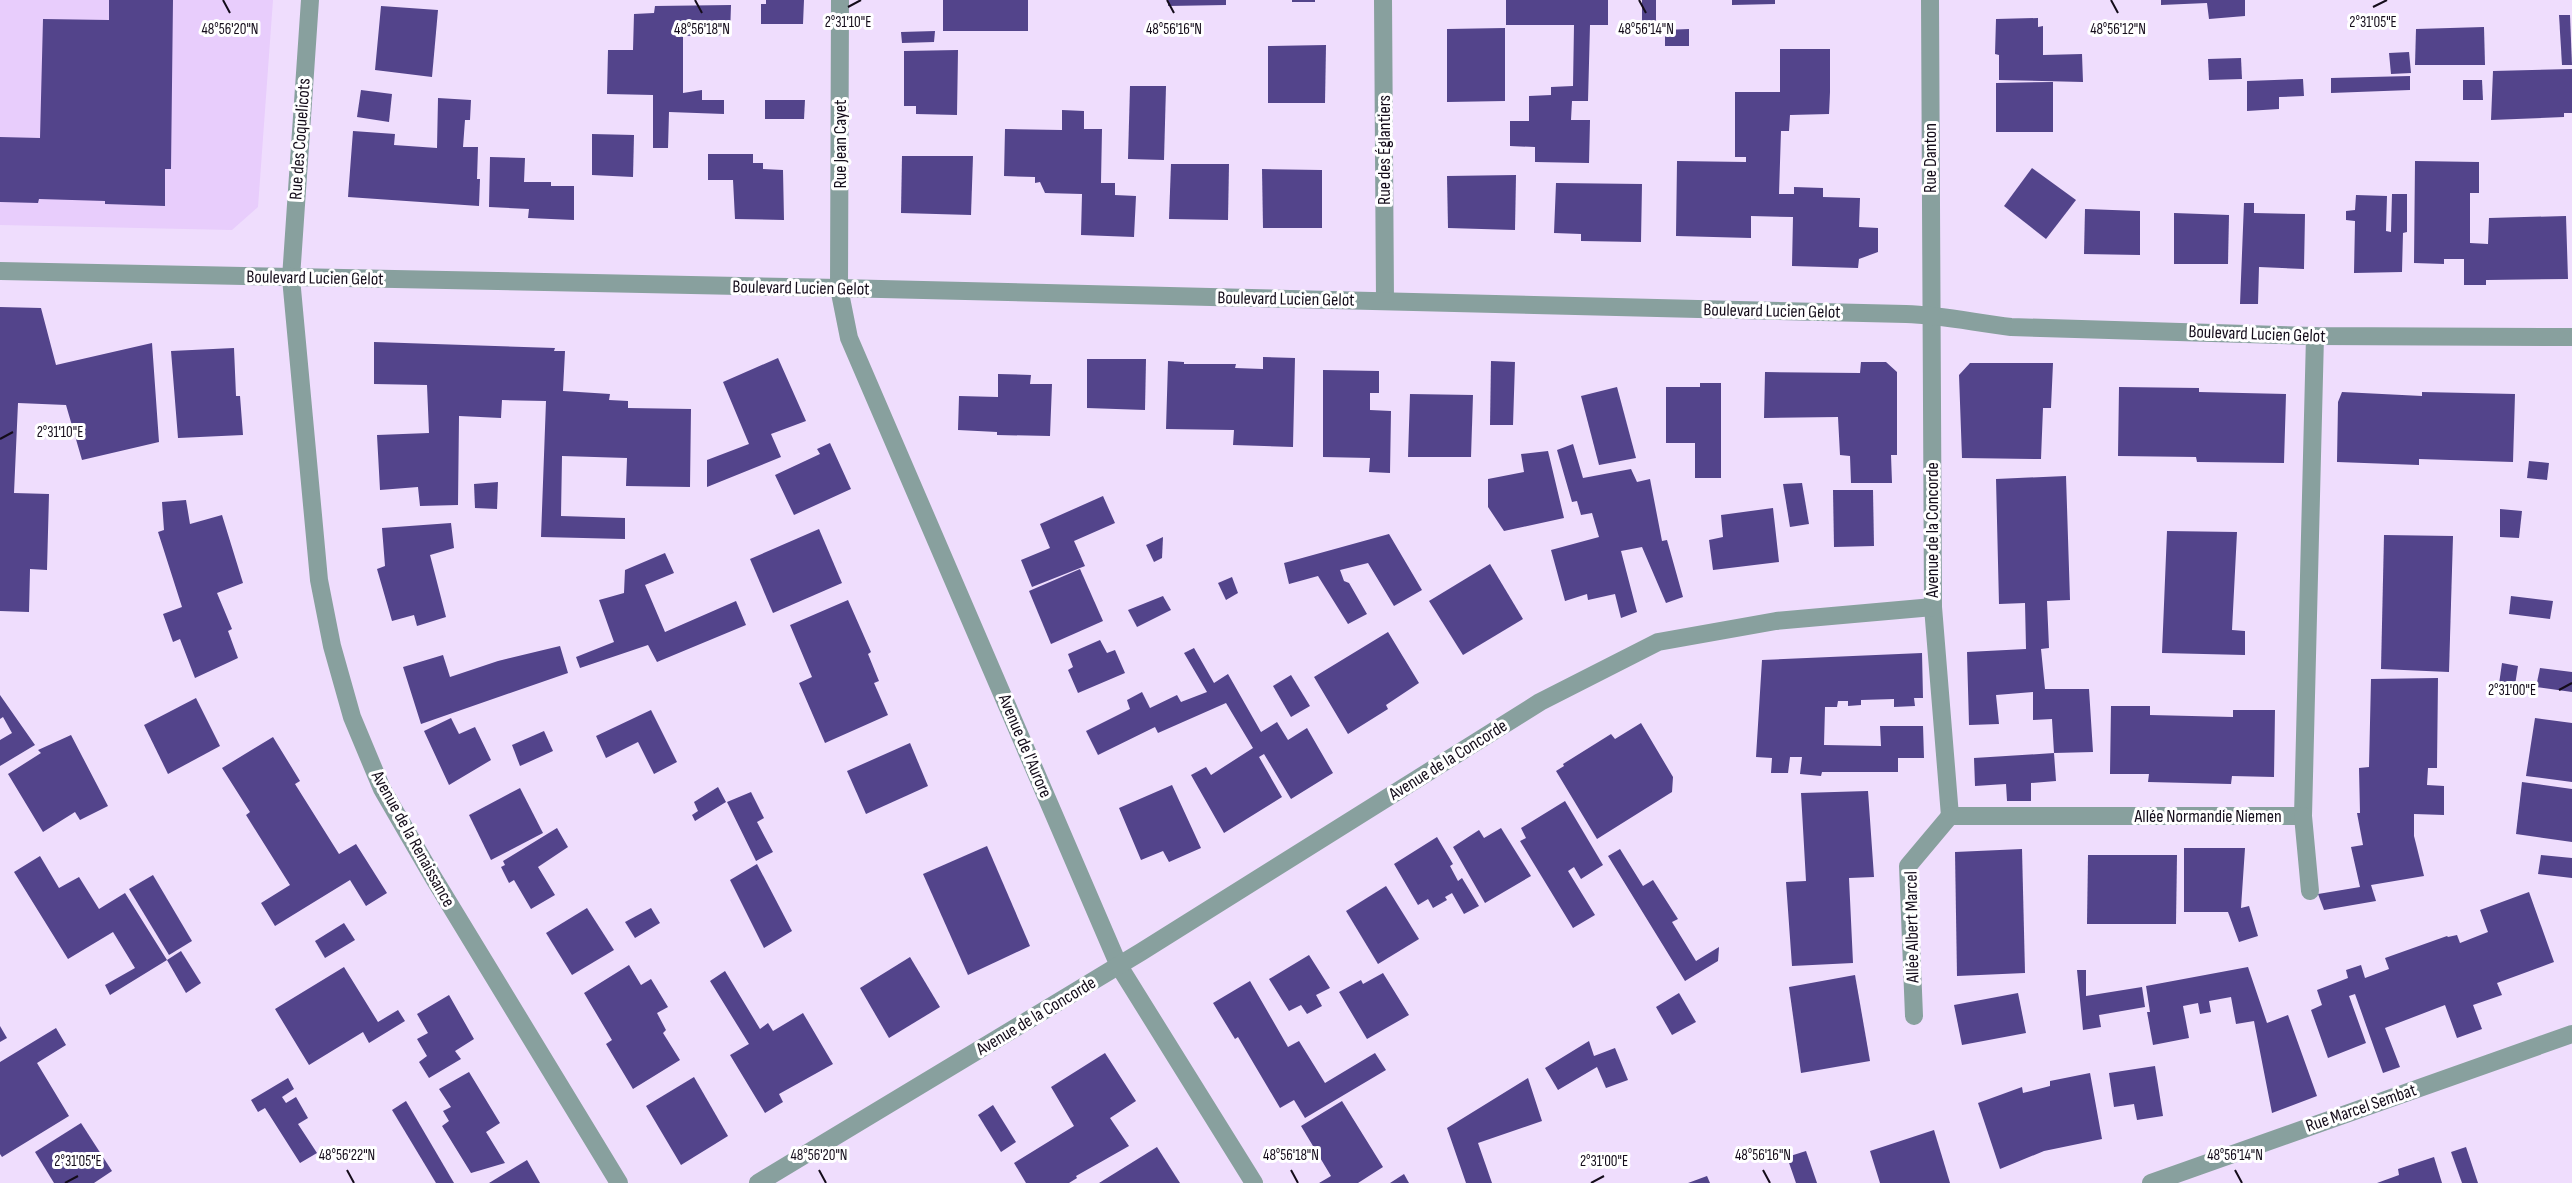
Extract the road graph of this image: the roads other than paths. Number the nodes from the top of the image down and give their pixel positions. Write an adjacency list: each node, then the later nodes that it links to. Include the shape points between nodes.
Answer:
1 (310, 0): 6 (street, Rue des Coquelicots)
2 (840, 0): 7 (street, Rue Jean Cayet)
3 (1383, 0): 8 (street, Rue des Églantiers)
4 (1930, 0): 9 (street, Rue Danton)
5 (0, 272): 6 (street, Boulevard Lucien Gelot)
6 (291, 278): 7 (street, Boulevard Lucien Gelot); 19 (street, Avenue de la Renaissance, via 319,580 352,717 382,789)
7 (839, 288): 8 (street, Boulevard Lucien Gelot); 16 (street, Avenue de l'Aurore, via 849,338)
8 (1385, 301): 9 (street, Boulevard Lucien Gelot)
9 (1931, 315): 10 (street, Boulevard Lucien Gelot, via 2011,327); 12 (street, Avenue de la Concorde)
10 (2315, 336): 11 (street, Boulevard Lucien Gelot); 14 (street, Allée Normandie Niemen)
11 (2572, 337)
12 (1933, 607): 13 (street); 16 (street, Avenue de la Concorde, via 1776,621 1658,642 1540,702)
13 (1950, 816): 14 (street, Allée Normandie Niemen); 17 (street, Allée Albert Marcel, via 1908,866)
14 (2303, 816): 15 (street)
15 (2310, 891)
16 (1119, 966): 20 (street, Avenue de la Concorde); 21 (street, Avenue de l'Aurore)
17 (1914, 1016)
18 (2572, 1034): 22 (street, Rue Marcel Sembat)
19 (620, 1183)
20 (758, 1183)
21 (1254, 1183)
22 (2151, 1183)

